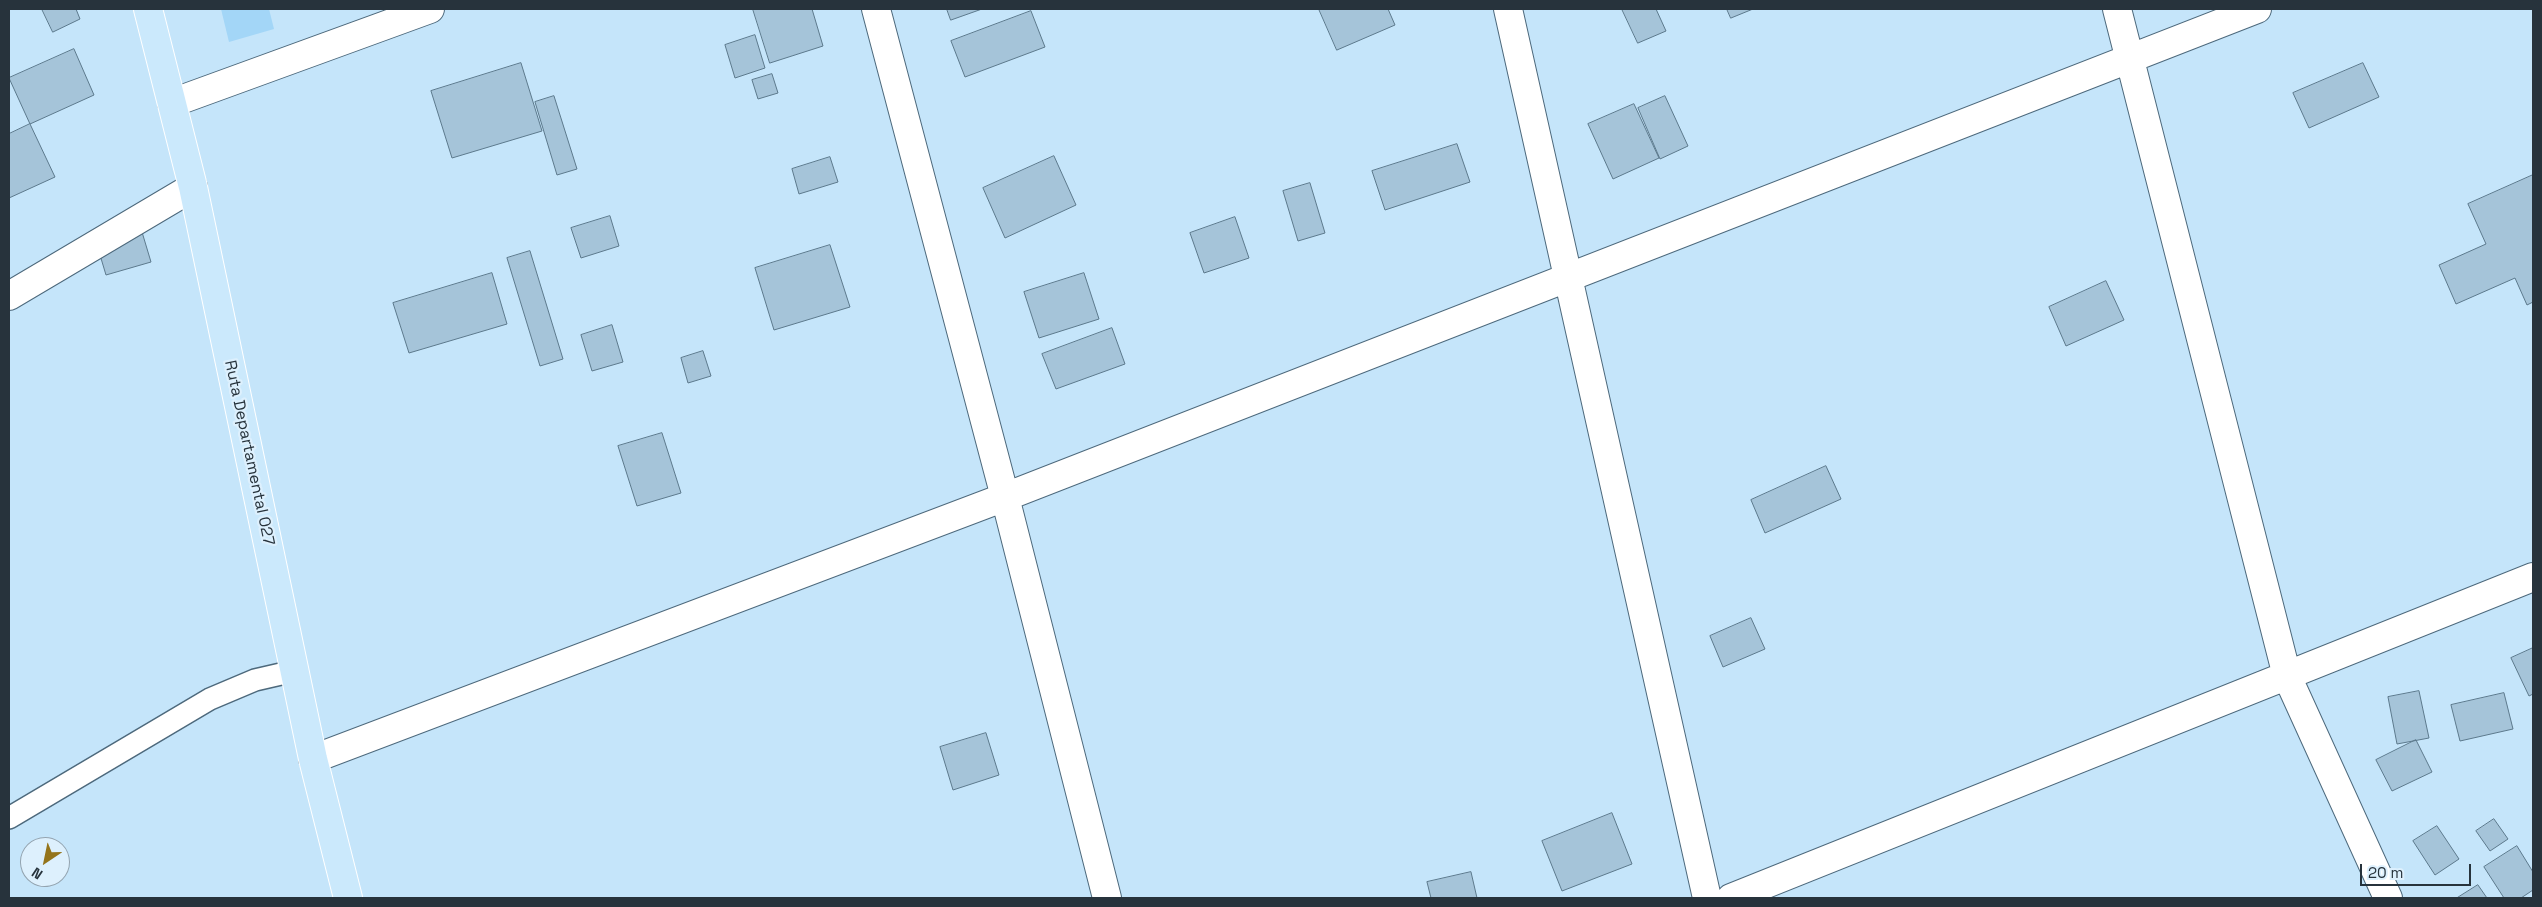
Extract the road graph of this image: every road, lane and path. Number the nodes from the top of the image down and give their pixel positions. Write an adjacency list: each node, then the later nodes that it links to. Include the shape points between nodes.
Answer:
1 (148, 9): 8 (main road, Ruta Departamental 027)
2 (430, 9): 8 (street)
3 (876, 9): 12 (street)
4 (1508, 9): 10 (street)
5 (2117, 9): 7 (street)
6 (2257, 9): 7 (street)
7 (2129, 59): 10 (street); 15 (street)
8 (172, 103): 9 (main road, Ruta Departamental 027)
9 (193, 187): 11 (street); 14 (main road, Ruta Departamental 027)
10 (1568, 277): 12 (street); 20 (street)
11 (9, 296)
12 (1005, 497): 16 (street); 19 (street)
13 (2533, 577): 15 (street)
14 (294, 671): 16 (main road, Ruta Departamental 027); 17 (lane, via 255,680 210,699)
15 (2287, 676): 21 (street); 22 (street)
16 (313, 758): 18 (main road, Ruta Departamental 027)
17 (9, 818)
18 (348, 898)
19 (1107, 898)
20 (1707, 898)
21 (1731, 898)
22 (2388, 898)

